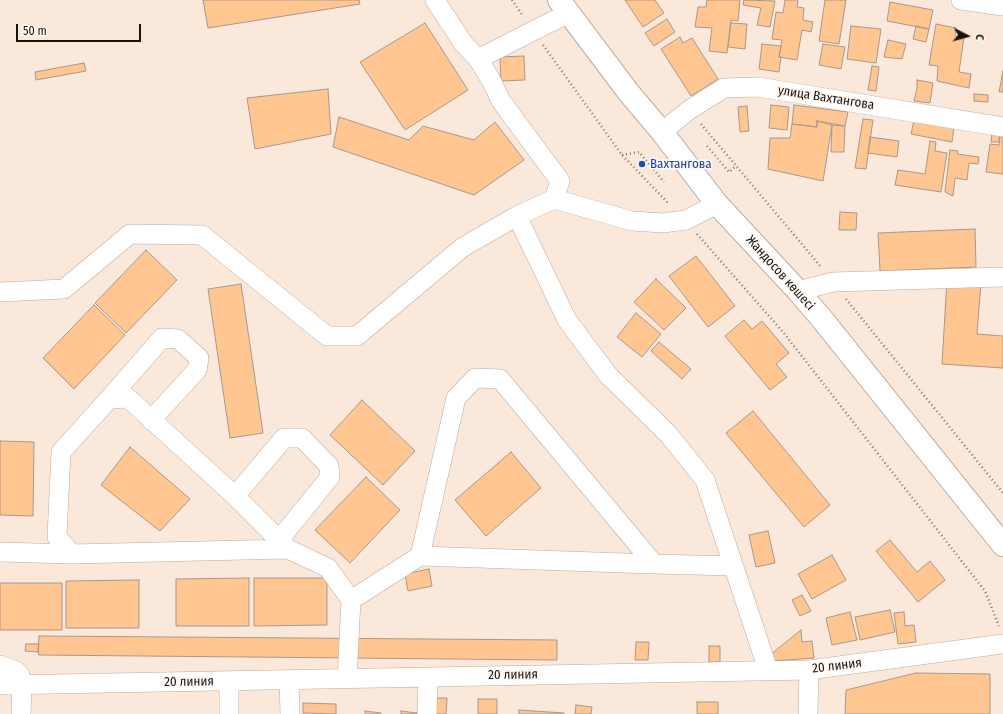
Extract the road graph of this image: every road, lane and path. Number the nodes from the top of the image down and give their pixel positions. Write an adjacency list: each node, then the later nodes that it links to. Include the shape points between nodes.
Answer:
1 (435, 0): 7 (street, via 463,43)
2 (512, 0): 6 (path)
3 (961, 0): 4 (street)
4 (1003, 6)
5 (564, 7): 6 (street); 9 (main road, Жандосов көшесі)
6 (533, 31): 7 (street); 11 (path)
7 (478, 59): 14 (street, via 501,100 560,181)
8 (1003, 127): 9 (street, улица Вахтангова, via 758,86 724,88 689,110)
9 (662, 132): 15 (main road, Жандосов көшесі)
10 (707, 146): 12 (path, via 729,172)
11 (622, 155): 13 (path, via 640,152); 17 (path)
12 (736, 166)
13 (664, 182)
14 (554, 199): 16 (street); 17 (street, via 632,221 663,223)
15 (717, 204): 17 (street); 19 (main road, Жандосов көшесі)
16 (517, 216): 20 (street, via 463,247 358,336 327,336 202,235 130,234 64,289); 30 (street, via 568,320 608,375 669,435 705,480)
17 (686, 220): 32 (path, via 783,332 985,591)
18 (1003, 277): 19 (street, via 833,282)
19 (798, 291): 25 (main road, Жандосов көшесі)
20 (0, 292)
21 (109, 399): 22 (street, via 128,398); 22 (street, via 162,338 178,339 199,358 197,370); 27 (street, via 62,452 57,537)
22 (151, 420): 23 (street)
23 (235, 496): 24 (street); 24 (street, via 284,438 302,438 329,466 330,477)
24 (283, 544): 27 (street); 31 (street, via 328,568)
25 (1003, 545)
26 (0, 552): 27 (street)
27 (72, 554)
28 (420, 556): 29 (street); 29 (street, via 456,398 475,378 482,378 500,379); 31 (street)
29 (654, 564): 30 (street)
30 (733, 566): 34 (street)
31 (351, 600): 37 (street)
32 (1002, 637): 35 (street, 20 линия)
33 (0, 665): 41 (street, via 16,671 20,675)
34 (768, 670): 35 (street, 20 линия); 36 (street, 20 линия)
35 (809, 670): 46 (street)
36 (428, 677): 37 (street, 20 линия); 45 (street)
37 (347, 678): 38 (street, 20 линия)
38 (289, 680): 39 (street, 20 линия); 44 (street)
39 (229, 681): 41 (street, 20 линия); 43 (street)
40 (0, 685): 41 (street, 20 линия)
41 (22, 685): 42 (street)
42 (21, 714)
43 (229, 714)
44 (290, 714)
45 (427, 714)
46 (808, 714)

